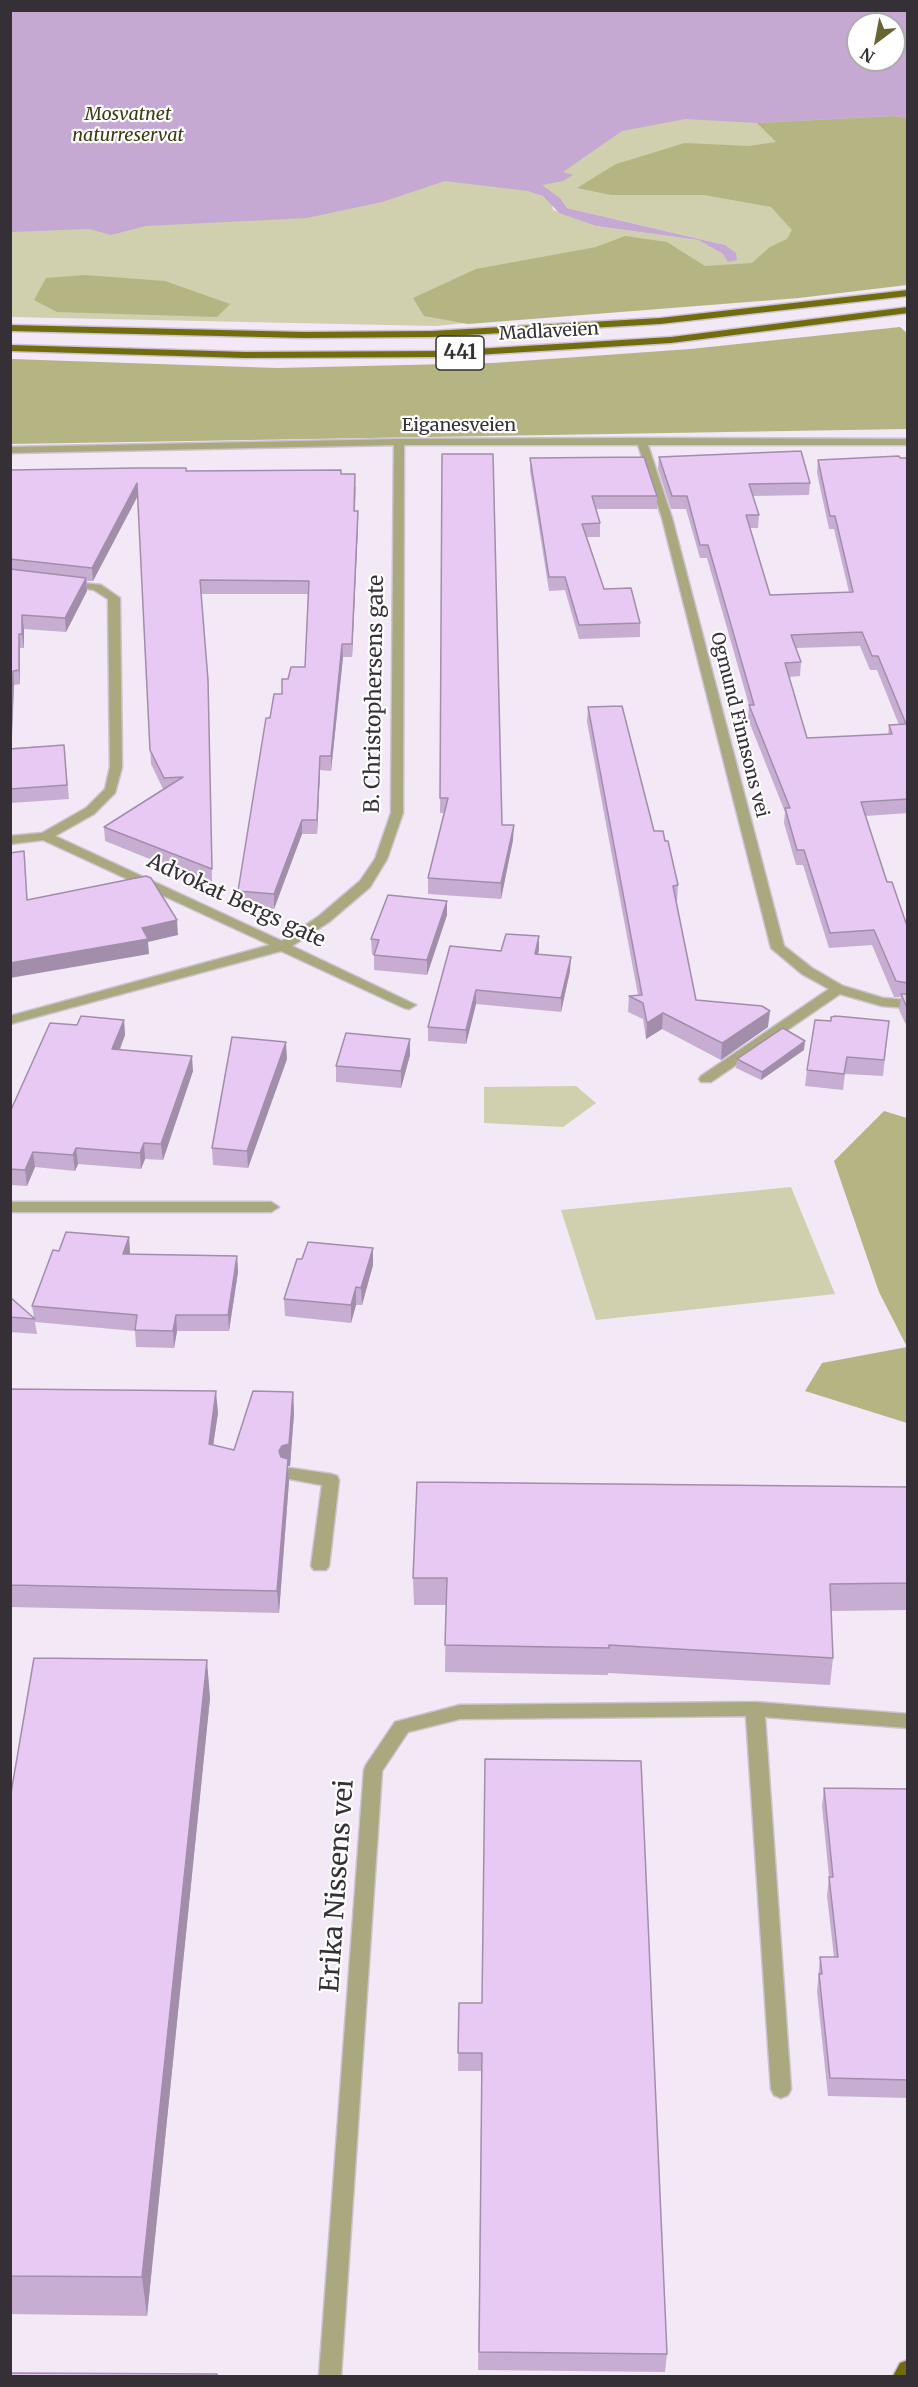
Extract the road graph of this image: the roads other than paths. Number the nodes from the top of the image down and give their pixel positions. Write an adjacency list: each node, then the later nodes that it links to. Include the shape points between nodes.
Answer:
1 (908, 293): 3 (main road, Madlaveien / 441, via 660,321 444,333 304,335)
2 (908, 310): 4 (main road, Madlaveien / 441, via 671,340 454,354 257,355)
3 (10, 328)
4 (10, 348)
5 (642, 441): 6 (street, Eiganesveien); 7 (street, Eiganesveien); 13 (street, Ogmund Finnsons vei, via 667,518 778,948)
6 (399, 442): 8 (street, Eiganesveien); 12 (street, B. Christophersens gate, via 397,813 381,859 364,884 324,919)
7 (908, 442)
8 (10, 450)
9 (53, 581): 10 (street, via 97,587 114,598 116,767 111,790 90,811)
10 (45, 836): 11 (street); 12 (street, Advokat Bergs gate)
11 (10, 840)
12 (284, 946): 15 (street, Advokat Bergs gate); 16 (street, B. Christophersens gate)
13 (838, 989): 14 (street, Ogmund Finnsons vei, via 882,1002); 17 (street)
14 (908, 1004)
15 (409, 1005)
16 (12, 1024)
17 (706, 1079)
18 (10, 1207): 19 (street)
19 (271, 1207)
20 (290, 1474): 21 (street, via 331,1480)
21 (320, 1566)
22 (755, 1709): 23 (street, Erika Nissens vei); 24 (street); 26 (street, Erika Nissens vei, via 460,1712 402,1727 373,1770)
23 (908, 1721)
24 (781, 2090)
25 (908, 2370): 27 (main road)
26 (330, 2376)
27 (904, 2376)

